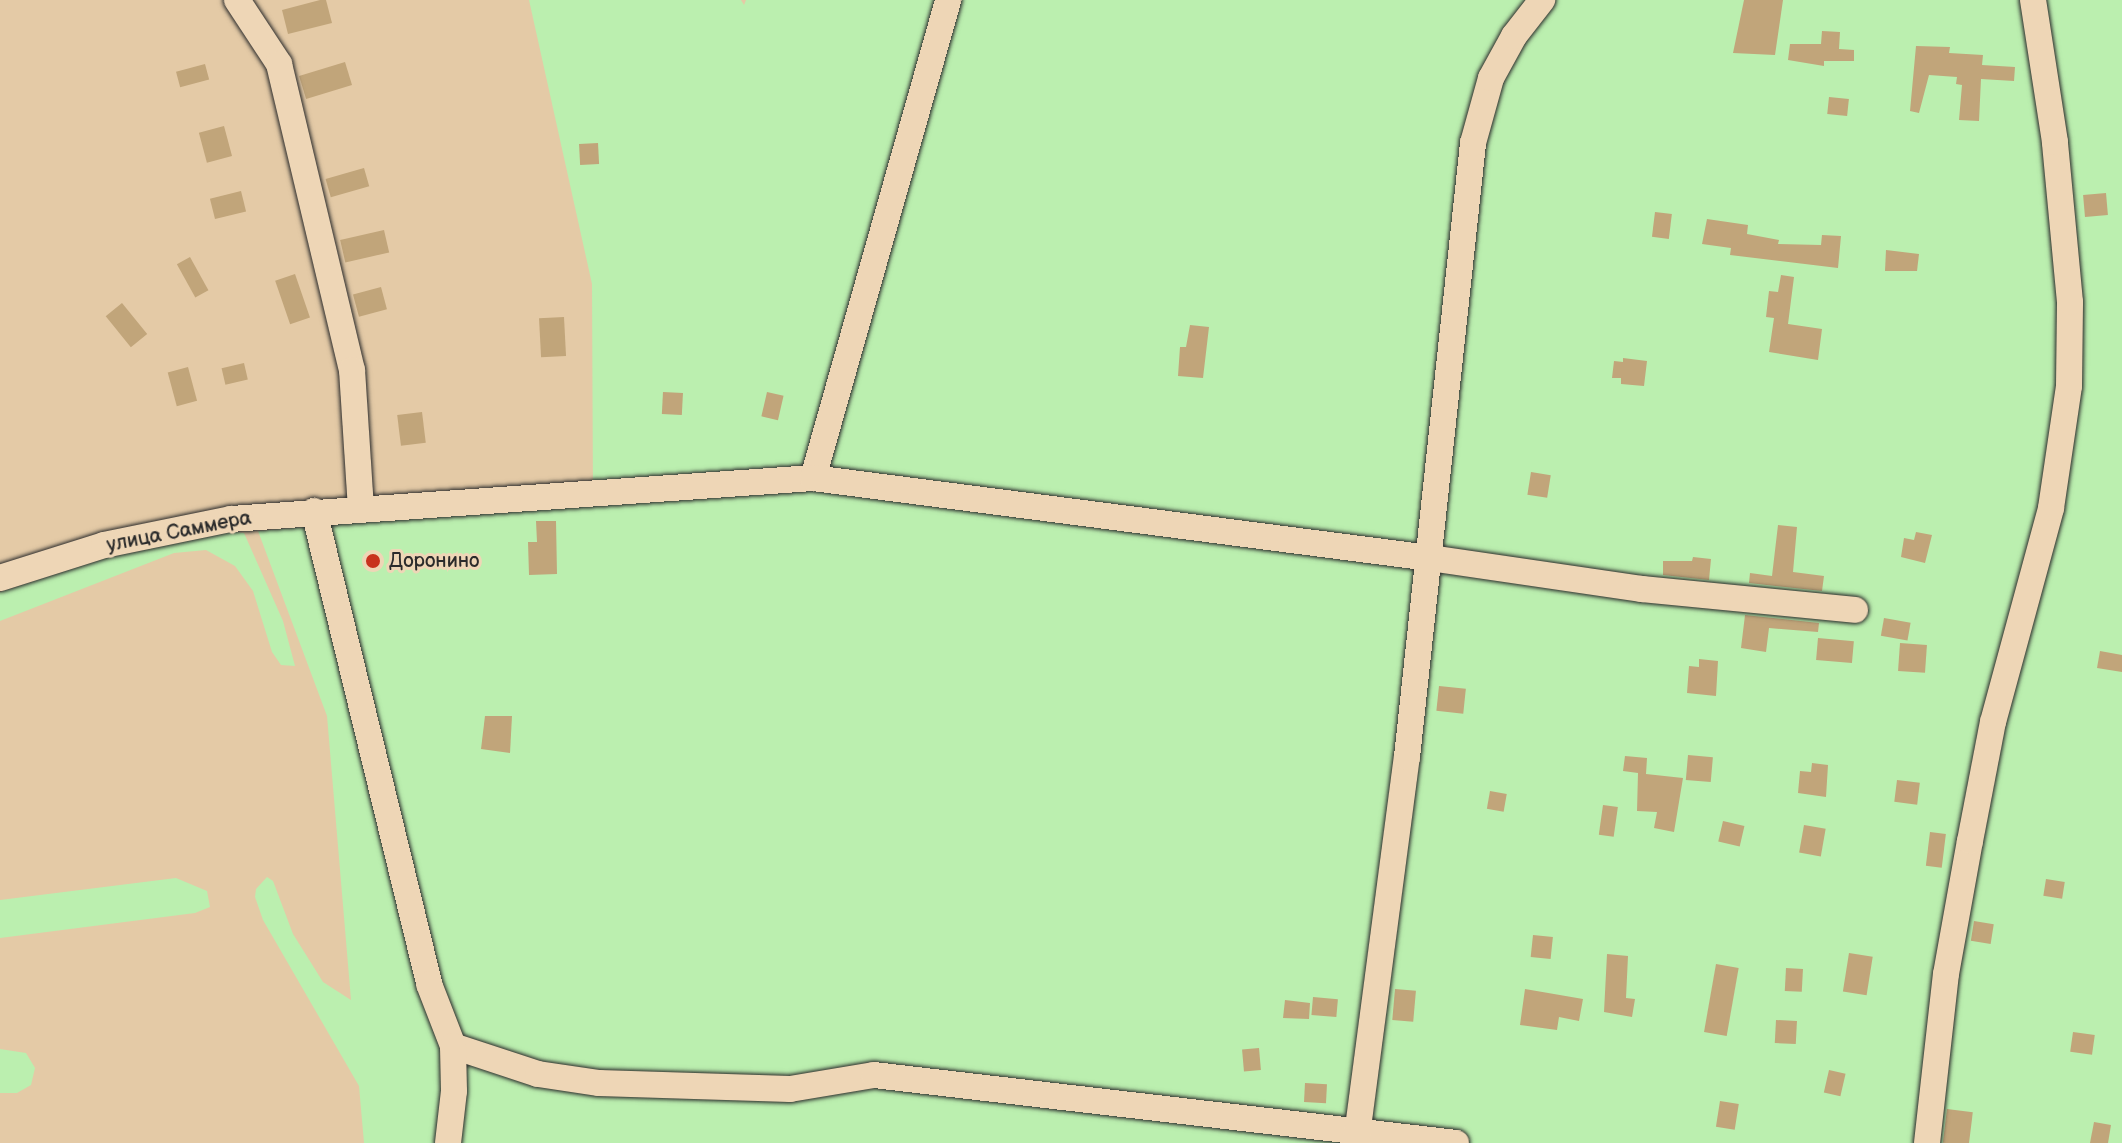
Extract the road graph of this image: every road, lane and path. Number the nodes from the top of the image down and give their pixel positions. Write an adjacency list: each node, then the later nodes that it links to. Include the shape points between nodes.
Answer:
1 (237, 0): 6 (street, via 279,64 352,370)
2 (948, 0): 5 (street)
3 (1542, 0): 8 (street, via 1491,78 1473,143)
4 (2033, 0): 15 (street, via 2055,142 2070,302 2069,386 2051,508 1993,722 1973,826 1946,974)
5 (813, 478): 6 (street, улица Саммера); 8 (street, улица Саммера)
6 (361, 508): 7 (street, улица Саммера)
7 (314, 511): 9 (street, улица Саммера, via 166,530); 11 (street, via 429,984)
8 (1430, 558): 10 (street, улица Саммера, via 1642,589); 12 (street)
9 (0, 578)
10 (1855, 610)
11 (453, 1046): 12 (street, via 538,1074 599,1083 790,1089 874,1075); 13 (street)
12 (1357, 1136): 14 (street)
13 (448, 1143)
14 (1456, 1143)
15 (1927, 1143)

